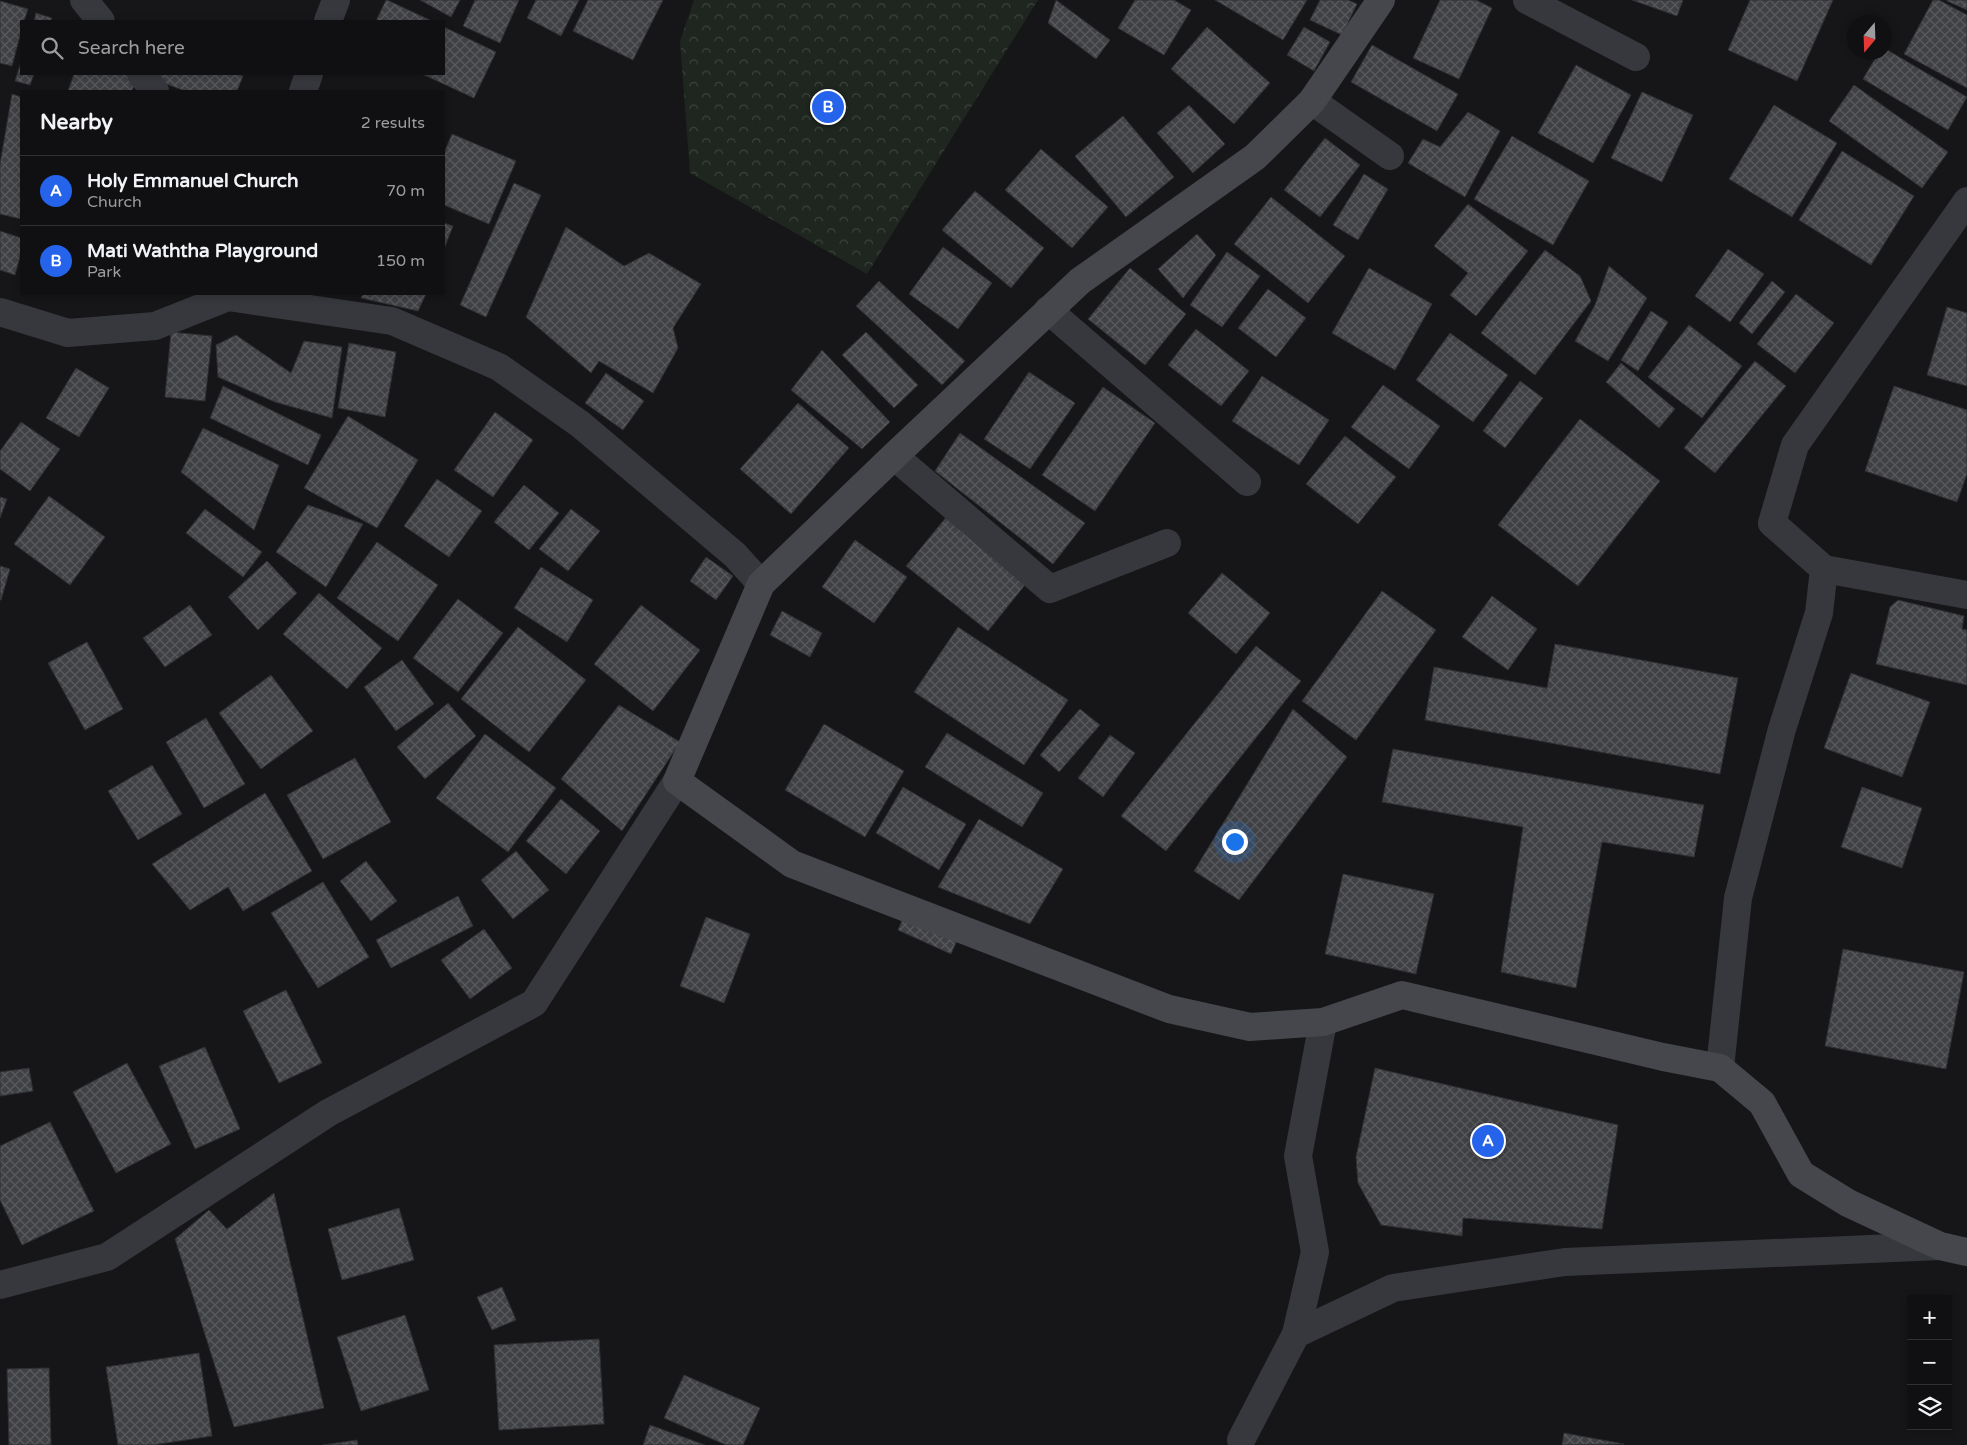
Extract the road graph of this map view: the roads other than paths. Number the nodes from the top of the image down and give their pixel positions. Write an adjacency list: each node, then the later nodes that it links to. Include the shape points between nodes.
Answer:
1 (84, 0): 5 (street)
2 (336, 0): 6 (street)
3 (1381, 0): 12 (street)
4 (1527, 0): 7 (street)
5 (100, 20)
6 (328, 20)
7 (1636, 57)
8 (142, 75): 10 (street)
9 (309, 75): 11 (street)
10 (154, 90)
11 (303, 90)
12 (1312, 101): 13 (street); 16 (street, via 1255,157 1080,281)
13 (1390, 156)
14 (1967, 201): 21 (street, via 1794,445 1772,523)
15 (229, 295): 17 (street, via 155,326 68,333); 22 (street, via 392,321 499,367 580,424 735,555)
16 (1048, 310): 18 (street); 19 (street)
17 (0, 312)
18 (894, 456): 20 (street, via 1050,589); 22 (street)
19 (1247, 482)
20 (1167, 543)
21 (1824, 569): 23 (street); 26 (street, via 1819,613 1779,738 1738,898)
22 (761, 584): 24 (street)
23 (1967, 596)
24 (677, 781): 25 (street, via 792,864 1169,1009 1250,1027); 29 (street, via 534,1003 328,1113 107,1257)
25 (1323, 1022): 26 (street, via 1402,995); 30 (street, via 1298,1156 1315,1252)
26 (1720, 1068): 27 (street, via 1762,1103 1801,1174 1848,1203)
27 (1940, 1246): 28 (street); 30 (street, via 1565,1262 1393,1288)
28 (1967, 1252)
29 (0, 1285)
30 (1296, 1334): 31 (street)
31 (1240, 1440)

